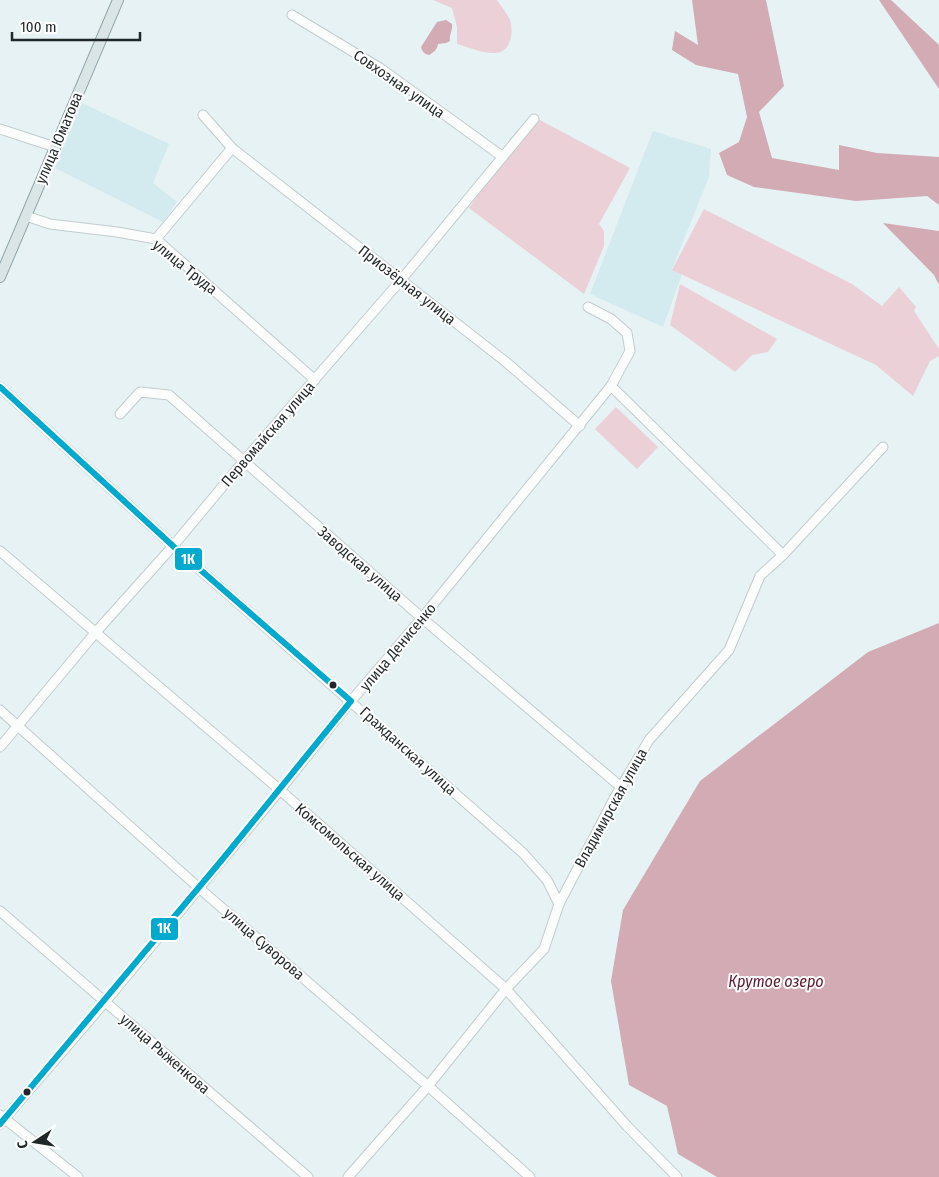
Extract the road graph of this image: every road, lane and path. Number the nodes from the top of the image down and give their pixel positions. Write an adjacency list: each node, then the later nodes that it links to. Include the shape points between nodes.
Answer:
1 (118, 0): 6 (main road, улица Юматова)
2 (292, 15): 8 (street, Совхозная улица, via 380,68)
3 (203, 115): 7 (street, Приозёрная улица)
4 (534, 119): 8 (street, Первомайская улица)
5 (0, 129): 6 (street)
6 (55, 147): 9 (main road, улица Юматова)
7 (232, 148): 10 (street); 12 (street, Приозёрная улица)
8 (502, 157): 12 (street, Первомайская улица)
9 (26, 216): 10 (street, улица Труда, via 50,224); 11 (main road, улица Юматова)
10 (156, 239): 14 (street, улица Труда)
11 (0, 277)
12 (401, 280): 14 (street, Первомайская улица); 18 (street, Приозёрная улица, via 506,362)
13 (588, 307): 15 (street, улица Денисенко, via 611,319 627,333 630,351)
14 (315, 380): 20 (street, Первомайская улица)
15 (611, 386): 18 (street, улица Денисенко); 23 (street)
16 (0, 387): 21 (street, Гражданская улица)
17 (120, 414): 20 (street, Заводская улица, via 140,392 168,395)
18 (580, 426): 24 (street, улица Денисенко)
19 (883, 447): 23 (street, Владимирская улица)
20 (243, 462): 21 (street, Первомайская улица); 24 (street, Заводская улица)
21 (173, 546): 25 (street, Первомайская улица); 26 (street, Гражданская улица)
22 (0, 551): 25 (street, Комсомольская улица)
23 (783, 555): 30 (street, Владимирская улица, via 760,576 729,650 649,740)
24 (422, 618): 26 (street, улица Денисенко); 30 (street, Заводская улица)
25 (96, 632): 28 (street, Первомайская улица); 31 (street, Комсомольская улица)
26 (352, 701): 31 (street, улица Денисенко); 33 (street, Гражданская улица, via 523,853 547,880)
27 (0, 710): 28 (street, улица Суворова)
28 (18, 726): 29 (street, Первомайская улица); 32 (street, улица Суворова)
29 (0, 747)
30 (621, 787): 33 (street, Владимирская улица)
31 (280, 790): 32 (street, улица Денисенко); 35 (street, Комсомольская улица)
32 (199, 888): 36 (street, улица Денисенко); 37 (street, улица Суворова)
33 (559, 904): 35 (street, Владимирская улица, via 544,949)
34 (0, 911): 36 (street, улица Рыженкова)
35 (506, 989): 37 (street, Владимирская улица); 43 (street, Комсомольская улица, via 627,1126)
36 (105, 1002): 38 (street, улица Денисенко); 40 (street, улица Рыженкова)
37 (428, 1086): 41 (street, Владимирская улица); 42 (street, улица Суворова)
38 (2, 1119): 39 (street)
39 (78, 1177)
40 (308, 1177)
41 (348, 1177)
42 (530, 1177)
43 (677, 1177)

